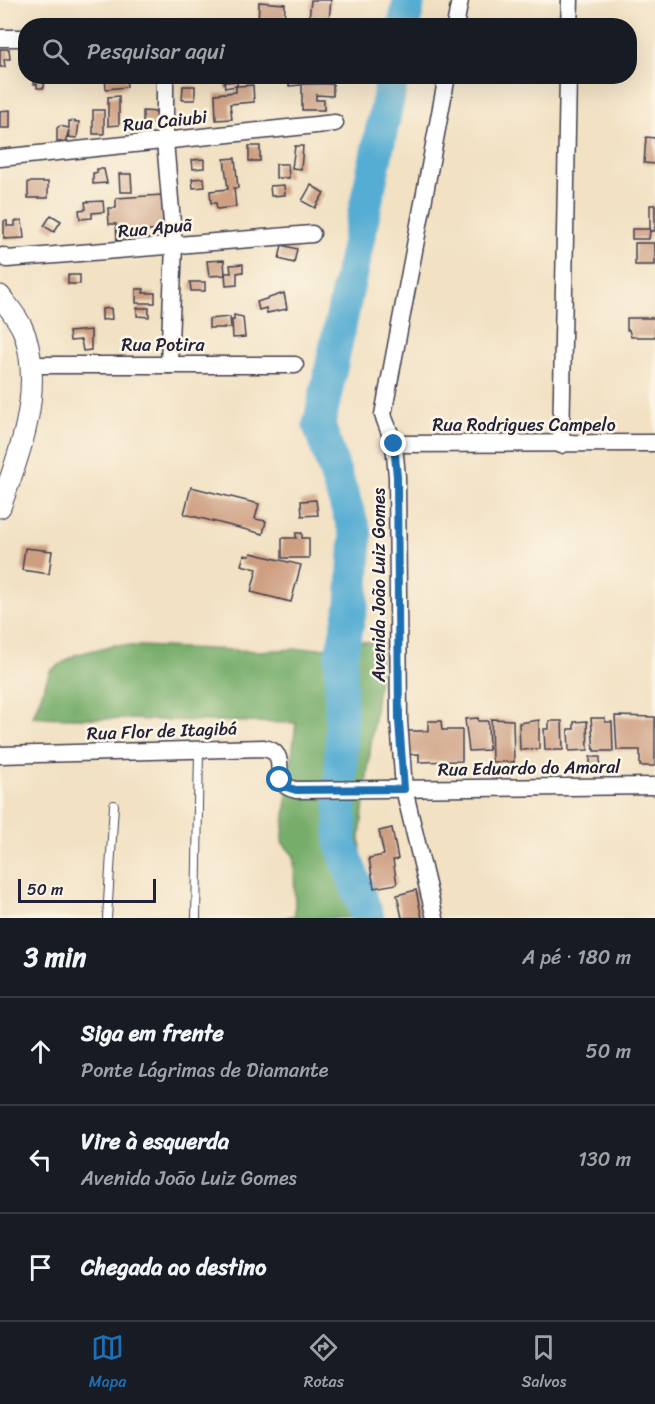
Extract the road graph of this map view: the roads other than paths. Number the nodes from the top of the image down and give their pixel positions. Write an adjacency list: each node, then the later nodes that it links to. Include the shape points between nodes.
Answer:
1 (460, 0): 3 (street)
2 (570, 0): 4 (street)
3 (457, 18)
4 (569, 18)
5 (0, 38): 6 (street)
6 (18, 39)
7 (165, 84): 11 (street)
8 (445, 84): 21 (street, Avenida João Luiz Gomes, via 384,406 386,429)
9 (568, 84): 22 (street)
10 (335, 123): 11 (street, Rua Caiubi)
11 (165, 141): 12 (street, Rua Caiubi); 14 (street)
12 (0, 158)
13 (312, 234): 14 (street, Rua Apuã)
14 (174, 246): 15 (street, Rua Apuã, via 8,259); 18 (street)
15 (3, 256)
16 (0, 296): 17 (street, via 25,334)
17 (31, 365): 18 (street, Rua Potira); 23 (street, via 25,430)
18 (170, 365): 19 (street, Rua Potira)
19 (295, 365)
20 (655, 443): 22 (street, Rua Rodrigues Campelo)
21 (394, 444): 22 (street, Rua Rodrigues Campelo); 27 (street, Avenida João Luiz Gomes, via 399,721)
22 (561, 445)
23 (0, 507)
24 (199, 750): 25 (street, Rua Flor de Itagibá); 28 (street, Rua Flor de Itagibá, via 273,749 279,756 280,780); 31 (lane)
25 (0, 755)
26 (655, 786): 27 (street, Rua Eduardo do Amaral)
27 (404, 789): 28 (street, Rua Eduardo do Amaral); 32 (street, Avenida João Luiz Gomes)
28 (296, 790)
29 (114, 805): 30 (lane)
30 (107, 918)
31 (196, 918)
32 (435, 918)

